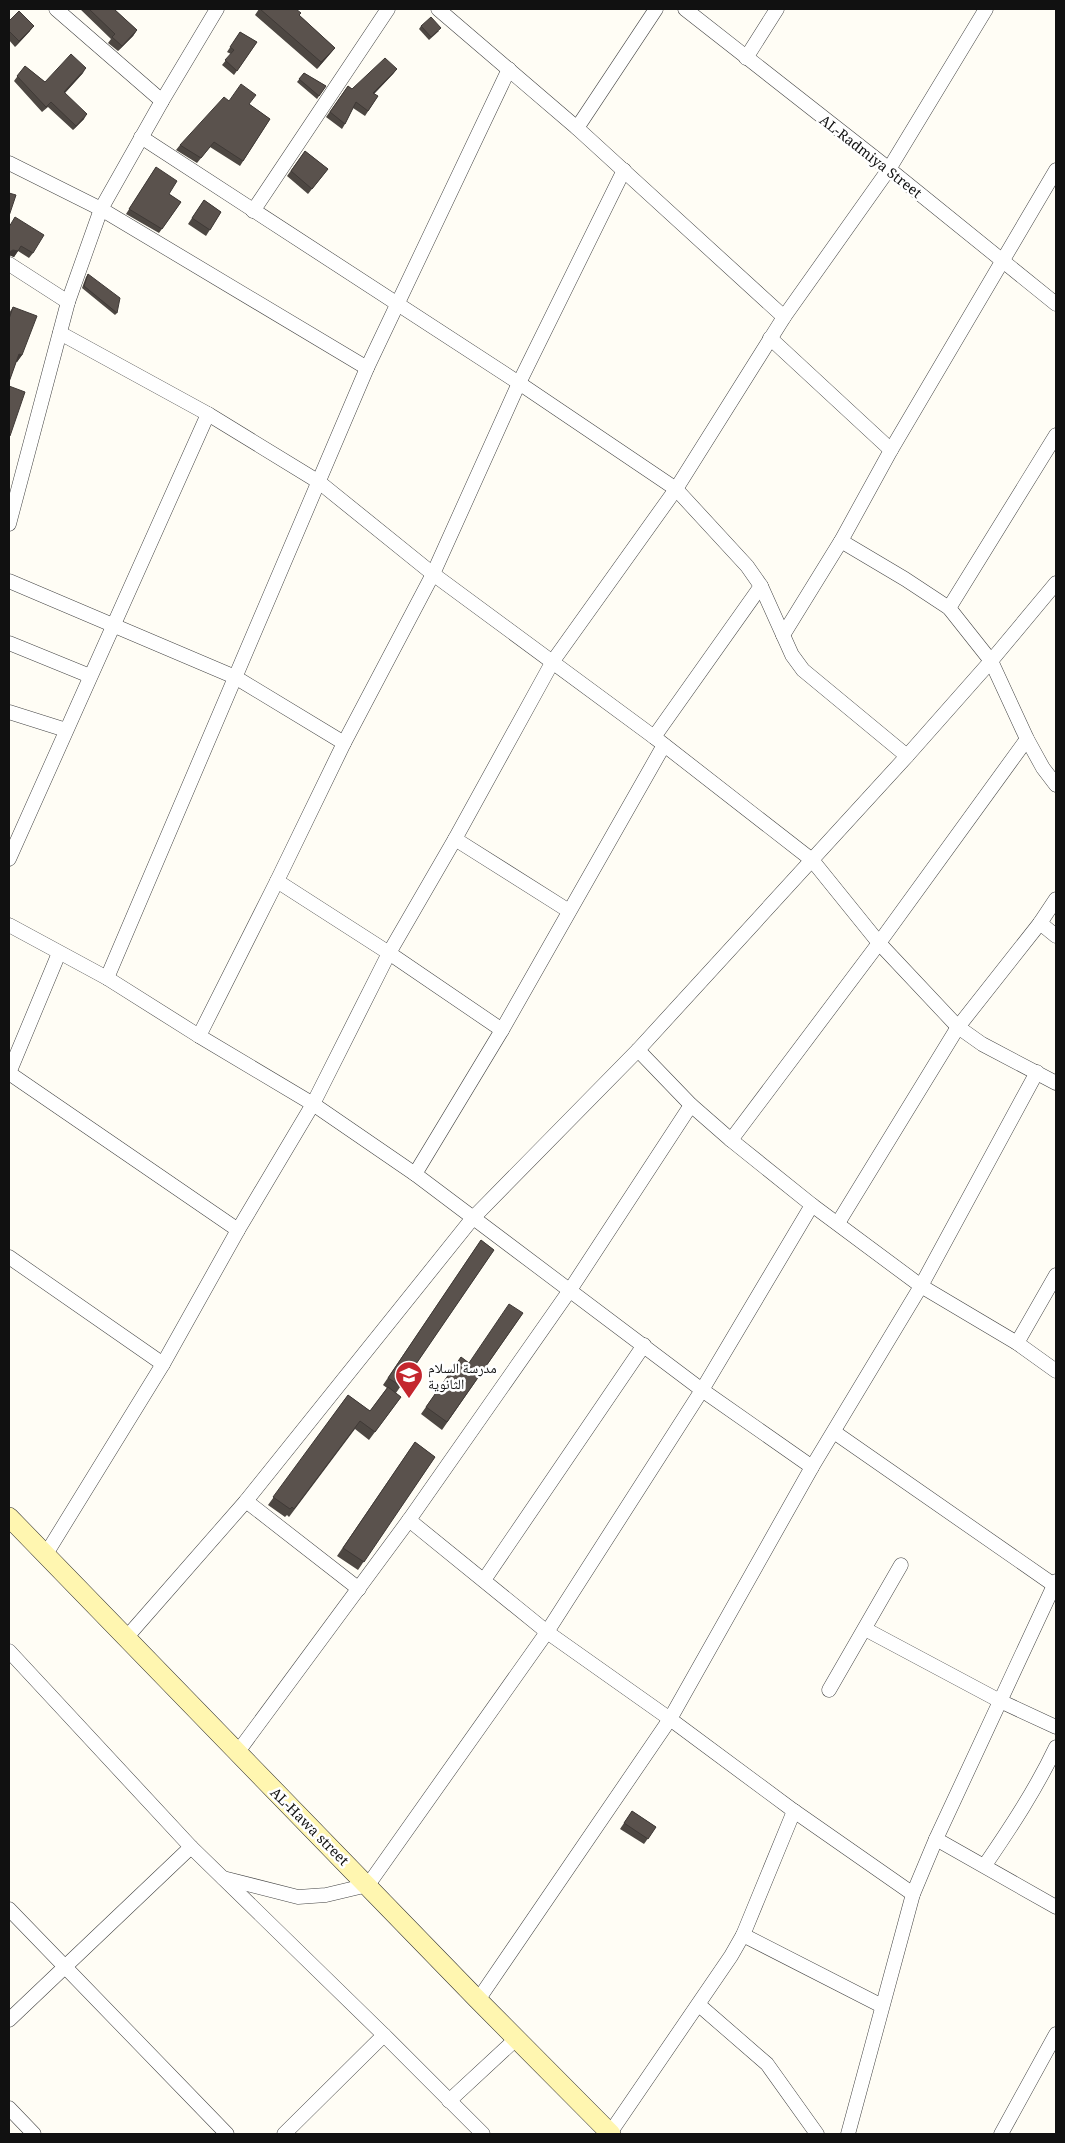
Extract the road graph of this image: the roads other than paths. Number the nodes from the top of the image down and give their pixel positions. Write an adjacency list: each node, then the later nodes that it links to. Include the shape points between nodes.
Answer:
1 (56, 9): 11 (street)
2 (217, 9): 11 (street)
3 (388, 9): 19 (street)
4 (438, 9): 10 (street)
5 (656, 9): 12 (street)
6 (685, 9): 9 (street, AL-Radmiya Street)
7 (777, 9): 9 (street)
8 (986, 9): 15 (street)
9 (746, 58): 15 (street, AL-Radmiya Street)
10 (509, 69): 12 (street); 24 (street)
11 (162, 101): 13 (street)
12 (577, 128): 16 (street)
13 (141, 137): 18 (street); 19 (street)
14 (9, 163): 18 (street)
15 (889, 169): 20 (street, AL-Radmiya Street); 25 (street)
16 (624, 170): 25 (street); 29 (street)
17 (1056, 170): 20 (street)
18 (101, 209): 22 (street); 28 (street)
19 (253, 211): 24 (street)
20 (1003, 262): 23 (street, AL-Radmiya Street); 32 (street)
21 (9, 264): 22 (street)
22 (68, 302): 26 (street)
23 (1056, 304)
24 (396, 305): 28 (street); 29 (street)
25 (784, 317): 27 (street)
26 (60, 332): 30 (street); 35 (street)
27 (770, 338): 32 (street); 34 (street)
28 (367, 368): 33 (street)
29 (519, 383): 34 (street); 37 (street)
30 (208, 414): 33 (street); 42 (street)
31 (1056, 435): 41 (street)
32 (891, 450): 36 (street)
33 (319, 482): 37 (street); 48 (street)
34 (676, 489): 40 (street); 45 (street)
35 (9, 524)
36 (841, 541): 41 (street); 43 (street)
37 (433, 574): 45 (street); 53 (street)
38 (9, 581): 42 (street)
39 (1056, 583): 46 (street)
40 (762, 586): 43 (street); 52 (street)
41 (949, 608): 46 (street)
42 (113, 624): 47 (street); 48 (street)
43 (783, 635): 54 (street, via 803,670)
44 (9, 643): 47 (street)
45 (552, 661): 52 (street); 56 (street)
46 (991, 661): 51 (street); 54 (street)
47 (90, 676): 50 (street)
48 (235, 677): 53 (street); 68 (street)
49 (9, 712): 50 (street)
50 (66, 730): 57 (street)
51 (1027, 739): 55 (street); 65 (street)
52 (659, 741): 58 (street); 61 (street)
53 (344, 742): 59 (street)
54 (907, 756): 58 (street)
55 (1056, 784)
56 (455, 839): 61 (street); 67 (street)
57 (9, 859)
58 (812, 860): 65 (street); 72 (street)
59 (277, 881): 67 (street); 71 (street)
60 (1056, 899): 62 (street)
61 (569, 910): 70 (street)
62 (1040, 923): 64 (street); 69 (street)
63 (9, 925): 66 (street)
64 (1056, 936)
65 (879, 943): 69 (street); 77 (street)
66 (59, 953): 68 (street); 82 (street, via 9,1073)
67 (389, 953): 70 (street); 75 (street)
68 (107, 978): 71 (street)
69 (958, 1027): 73 (street, via 982,1044); 81 (street)
70 (502, 1030): 78 (street)
71 (199, 1036): 75 (street)
72 (638, 1050): 76 (street); 80 (street)
73 (1037, 1072): 74 (street); 85 (street)
74 (1056, 1083)
75 (313, 1104): 78 (street); 82 (street)
76 (691, 1105): 77 (street); 86 (street)
77 (731, 1140): 79 (street)
78 (415, 1174): 80 (street)
79 (812, 1206): 81 (street); 91 (street)
80 (472, 1218): 86 (street); 94 (street)
81 (838, 1223): 85 (street)
82 (238, 1230): 89 (street)
83 (9, 1257): 89 (street)
84 (1056, 1275): 87 (street)
85 (921, 1286): 87 (street); 92 (street)
86 (570, 1290): 88 (street); 96 (street)
87 (1017, 1343): 90 (street)
88 (644, 1345): 91 (street); 99 (street)
89 (163, 1364): 97 (street)
90 (1056, 1371)
91 (702, 1390): 93 (street); 103 (street)
92 (834, 1432): 93 (street); 100 (street)
93 (812, 1467): 108 (street)
94 (246, 1501): 101 (street); 104 (street)
95 (9, 1518): 97 (street, AL-Hawa street)
96 (409, 1520): 99 (street); 101 (street)
97 (46, 1554): 104 (street, AL-Hawa street)
98 (901, 1565): 102 (street)
99 (484, 1580): 103 (street)
100 (1055, 1583): 107 (street)
101 (359, 1590): 111 (street)
102 (865, 1629): 106 (street); 107 (street)
103 (547, 1632): 108 (street); 117 (street)
104 (126, 1638): 111 (street, AL-Hawa street)
105 (9, 1651): 114 (street)
106 (829, 1690)
107 (1000, 1701): 109 (street); 113 (street)
108 (670, 1719): 112 (street); 123 (street)
109 (1056, 1727)
110 (1056, 1747): 115 (street, via 1020,1815)
111 (238, 1753): 117 (street, AL-Hawa street)
112 (794, 1810): 118 (street); 121 (street)
113 (936, 1839): 115 (street); 118 (street)
114 (191, 1847): 116 (street); 122 (street)
115 (985, 1865): 119 (street)
116 (223, 1878): 117 (street, via 298,1897 326,1895); 128 (street)
117 (368, 1885): 123 (street, AL-Hawa street)
118 (914, 1894): 125 (street)
119 (1056, 1907)
120 (9, 1910): 122 (street)
121 (743, 1935): 124 (street); 125 (street)
122 (64, 1967): 126 (street); 133 (street)
123 (478, 2000): 129 (street, AL-Hawa street)
124 (699, 2005): 136 (street); 137 (street, via 767,2064)
125 (882, 2006): 138 (street)
126 (9, 2020)
127 (1056, 2034): 139 (street)
128 (384, 2035): 130 (street); 134 (street)
129 (517, 2038): 130 (street); 136 (street, AL-Hawa street)
130 (449, 2100): 135 (street)
131 (9, 2108): 132 (street)
132 (34, 2134)
133 (227, 2134)
134 (284, 2134)
135 (483, 2134)
136 (610, 2134)
137 (817, 2134)
138 (848, 2134)
139 (1002, 2134)

